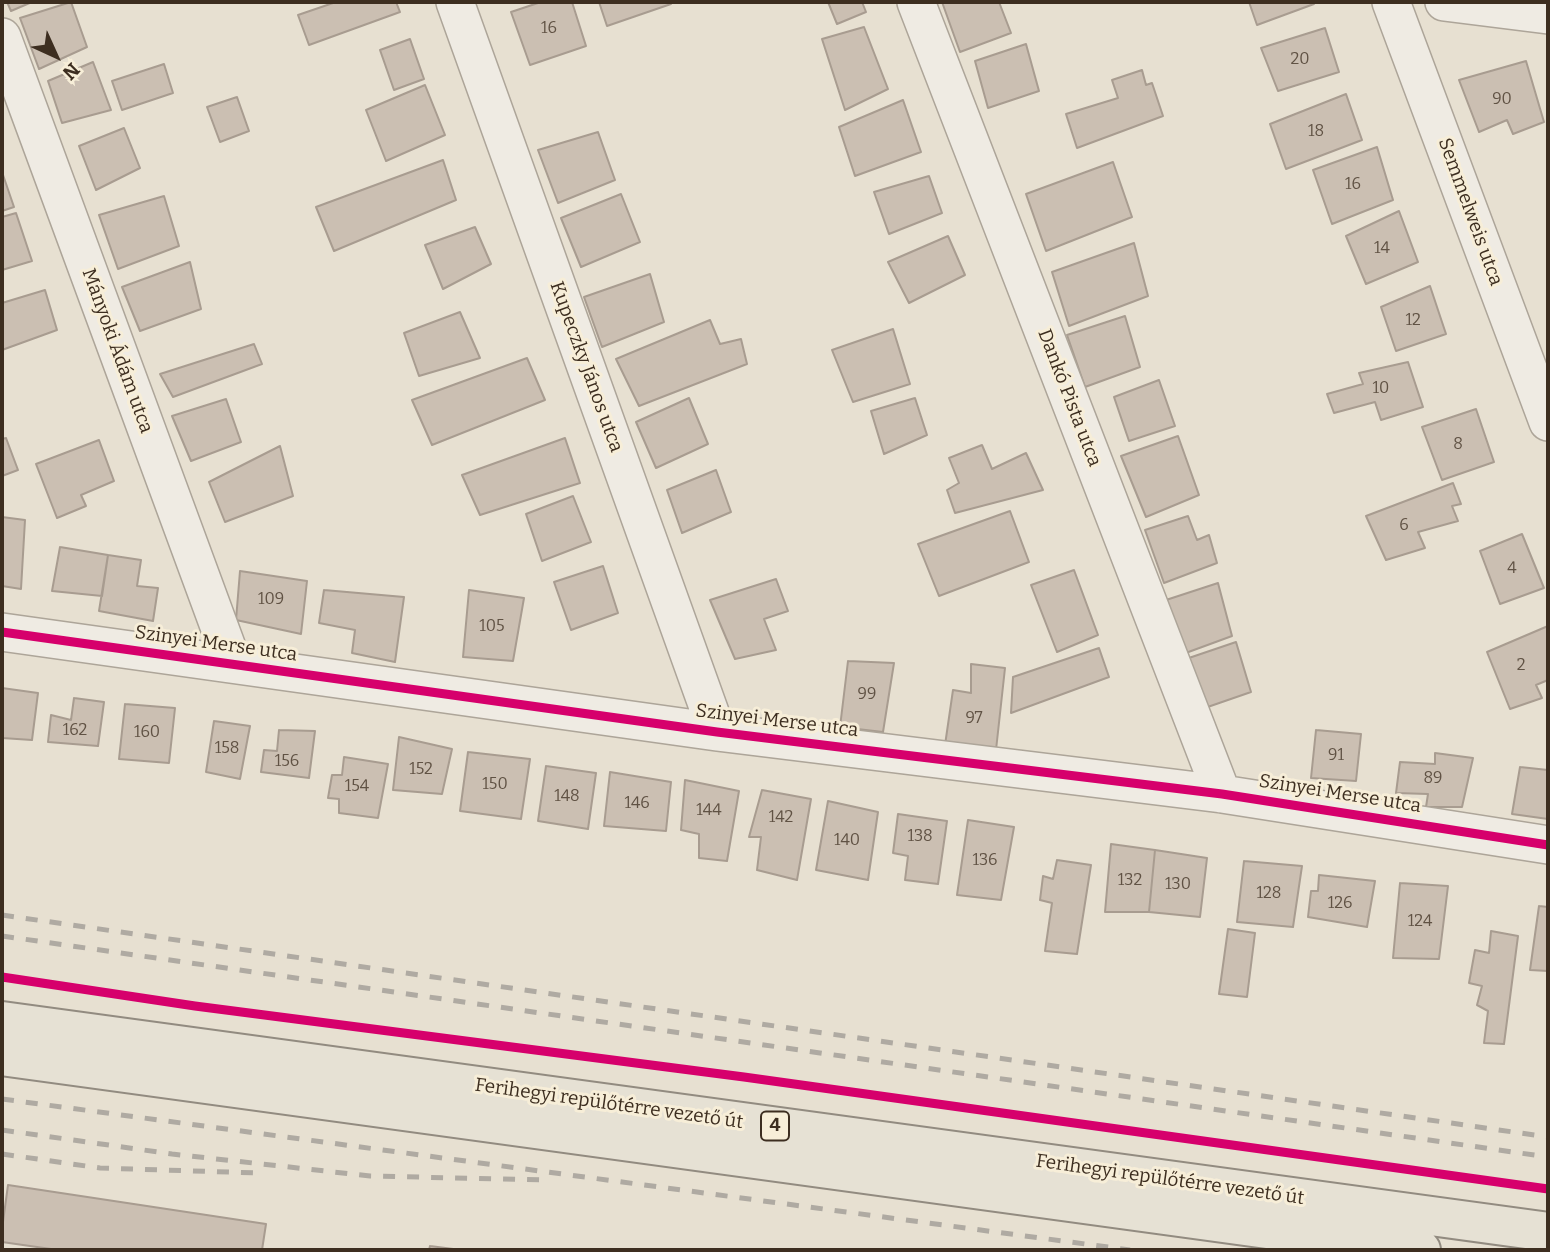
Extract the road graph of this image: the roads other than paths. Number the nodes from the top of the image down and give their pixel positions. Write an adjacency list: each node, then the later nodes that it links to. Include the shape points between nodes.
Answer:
1 (455, 2): 10 (street, Kupeczky János utca)
2 (916, 2): 11 (street, Dankó Pista utca)
3 (1391, 2): 7 (street, Semmelweis utca)
4 (1444, 2): 5 (street)
5 (1548, 15)
6 (2, 37): 9 (street, Mányoki Ádám utca)
7 (1548, 422)
8 (2, 632): 9 (street, Szinyei Merse utca)
9 (233, 664): 10 (street, Szinyei Merse utca)
10 (717, 732): 11 (street, Szinyei Merse utca)
11 (1222, 794): 12 (street, Szinyei Merse utca)
12 (1548, 845)
13 (2, 1021): 15 (main road, Ferihegyi repülőtérre vezető út / 4)
14 (2, 1056): 16 (main road, Ferihegyi repülőtérre vezető út / 4)
15 (1548, 1232)
16 (1421, 1250)

